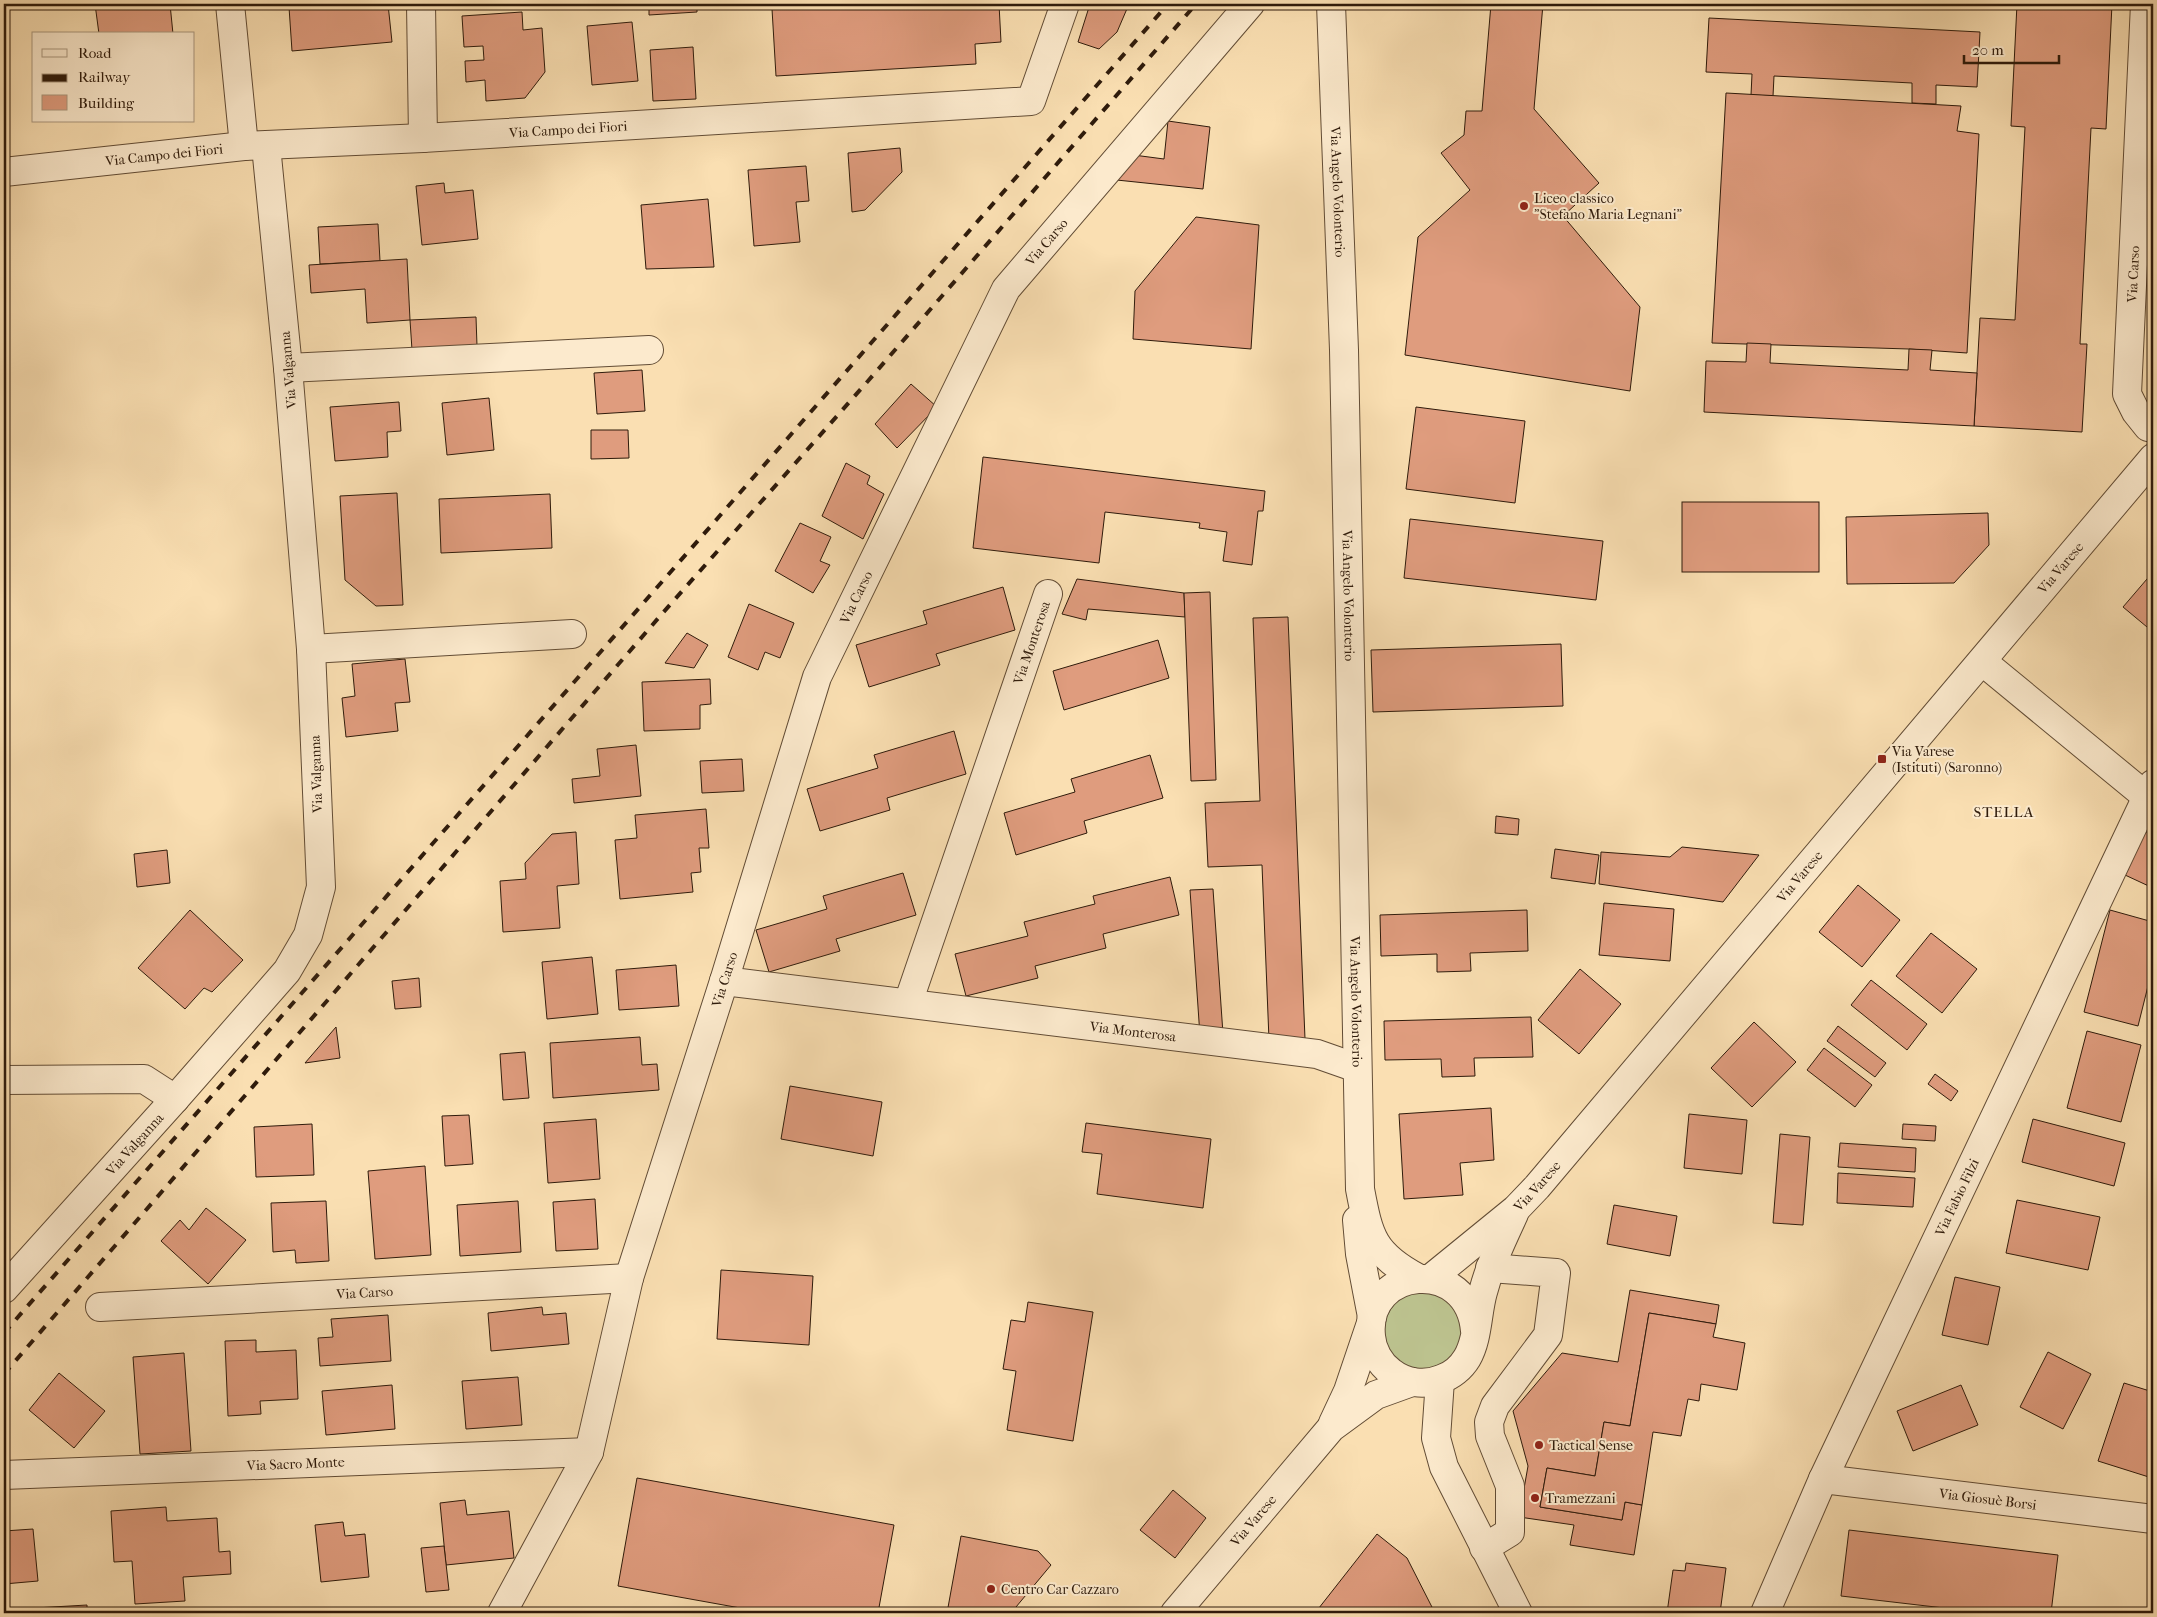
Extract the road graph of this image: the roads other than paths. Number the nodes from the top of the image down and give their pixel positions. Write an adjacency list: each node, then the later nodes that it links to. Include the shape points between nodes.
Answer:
1 (230, 4): 8 (street, Via Valganna)
2 (421, 4): 7 (street)
3 (1065, 4): 7 (street, Via Campo dei Fiori, via 1031,101)
4 (1250, 4): 19 (street, Via Carso, via 1006,289 817,677)
5 (1331, 4): 21 (street, Via Angelo Volonterio, via 1342,286)
6 (2145, 4): 12 (street, Via Carso, via 2127,394)
7 (423, 138): 8 (street, Via Campo dei Fiori)
8 (255, 146): 9 (street, Via Campo dei Fiori); 11 (street, Via Valganna)
9 (4, 172)
10 (649, 350): 11 (street)
11 (288, 368): 16 (street, Via Valganna)
12 (2148, 428)
13 (2153, 458): 17 (street, Via Varese)
14 (1048, 594): 20 (street, Via Monterosa)
15 (572, 634): 16 (street)
16 (311, 649): 23 (street, Via Valganna, via 321,887 308,935 287,970)
17 (1982, 662): 18 (street); 25 (street, Via Varese)
18 (2150, 790): 38 (street, Via Fabio Filzi)
19 (724, 981): 20 (street, Via Monterosa); 27 (street, Via Carso)
20 (908, 1003): 21 (street, Via Monterosa, via 1317,1054)
21 (1357, 1068): 24 (street, Via Angelo Volonterio)
22 (4, 1080): 23 (street, via 144,1079)
23 (175, 1099): 29 (street, Via Valganna)
24 (1360, 1189): 28 (street, Via Angelo Volonterio, via 1372,1238 1378,1248 1395,1265); 31 (street, Via Angelo Volonterio, via 1356,1212 1358,1238)
25 (1516, 1209): 26 (street); 28 (street, Via Varese)
26 (1490, 1268): 32 (street); 40 (street, via 1556,1273 1548,1335 1495,1406 1490,1422 1490,1436 1510,1486 1510,1532)
27 (630, 1278): 30 (street, Via Carso); 36 (street, Via Carso)
28 (1424, 1279): 31 (street, via 1399,1284 1387,1292); 32 (street, via 1448,1284 1463,1297)
29 (4, 1289)
30 (100, 1307)
31 (1371, 1320): 34 (street, via 1371,1340 1380,1361 1393,1374); 35 (street, Via Varese, via 1348,1391)
32 (1475, 1331): 33 (street, via 1465,1362)
33 (1440, 1380): 34 (street); 40 (street, via 1437,1445 1447,1476)
34 (1412, 1382): 35 (street, Via Varese, via 1376,1395)
35 (1331, 1428): 42 (street, Via Varese)
36 (589, 1452): 37 (street, Via Sacro Monte); 41 (street, Via Carso)
37 (4, 1475)
38 (1823, 1479): 39 (street, Via Giosuè Borsi); 44 (street, Via Fabio Filzi)
39 (2153, 1519)
40 (1484, 1548): 43 (street)
41 (502, 1613)
42 (1175, 1613)
43 (1518, 1613)
44 (1765, 1613)

